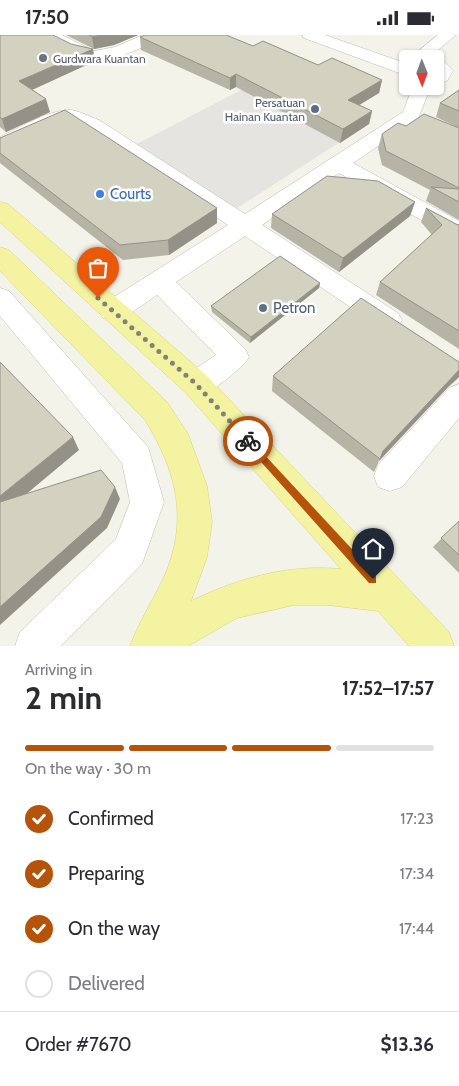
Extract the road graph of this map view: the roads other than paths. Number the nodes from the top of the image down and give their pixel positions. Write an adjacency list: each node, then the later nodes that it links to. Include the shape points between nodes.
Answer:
1 (50, 35): 5 (street, via 84,54 96,56 110,55)
2 (156, 35): 5 (street)
3 (310, 35): 7 (street)
4 (448, 35): 6 (street)
5 (133, 38)
6 (428, 50)
7 (399, 66)
8 (421, 95): 10 (street, via 419,119)
9 (0, 144): 12 (street, via 53,120 70,116 92,124)
10 (337, 163): 12 (street); 13 (street)
11 (0, 209): 17 (main road)
12 (242, 224): 15 (street); 18 (street)
13 (459, 231)
14 (0, 256): 24 (main road, via 156,411 177,444 191,486 195,522 189,557)
15 (159, 281): 17 (street); 19 (street, via 235,357)
16 (0, 298): 23 (street, via 137,457 147,502 128,551)
17 (112, 311): 19 (main road)
18 (409, 333)
19 (196, 384): 22 (main road)
20 (459, 397): 21 (street)
21 (390, 476)
22 (385, 593): 25 (main road, via 294,587 229,601 186,622); 26 (main road)
23 (34, 646)
24 (149, 646)
25 (155, 646)
26 (435, 646)

